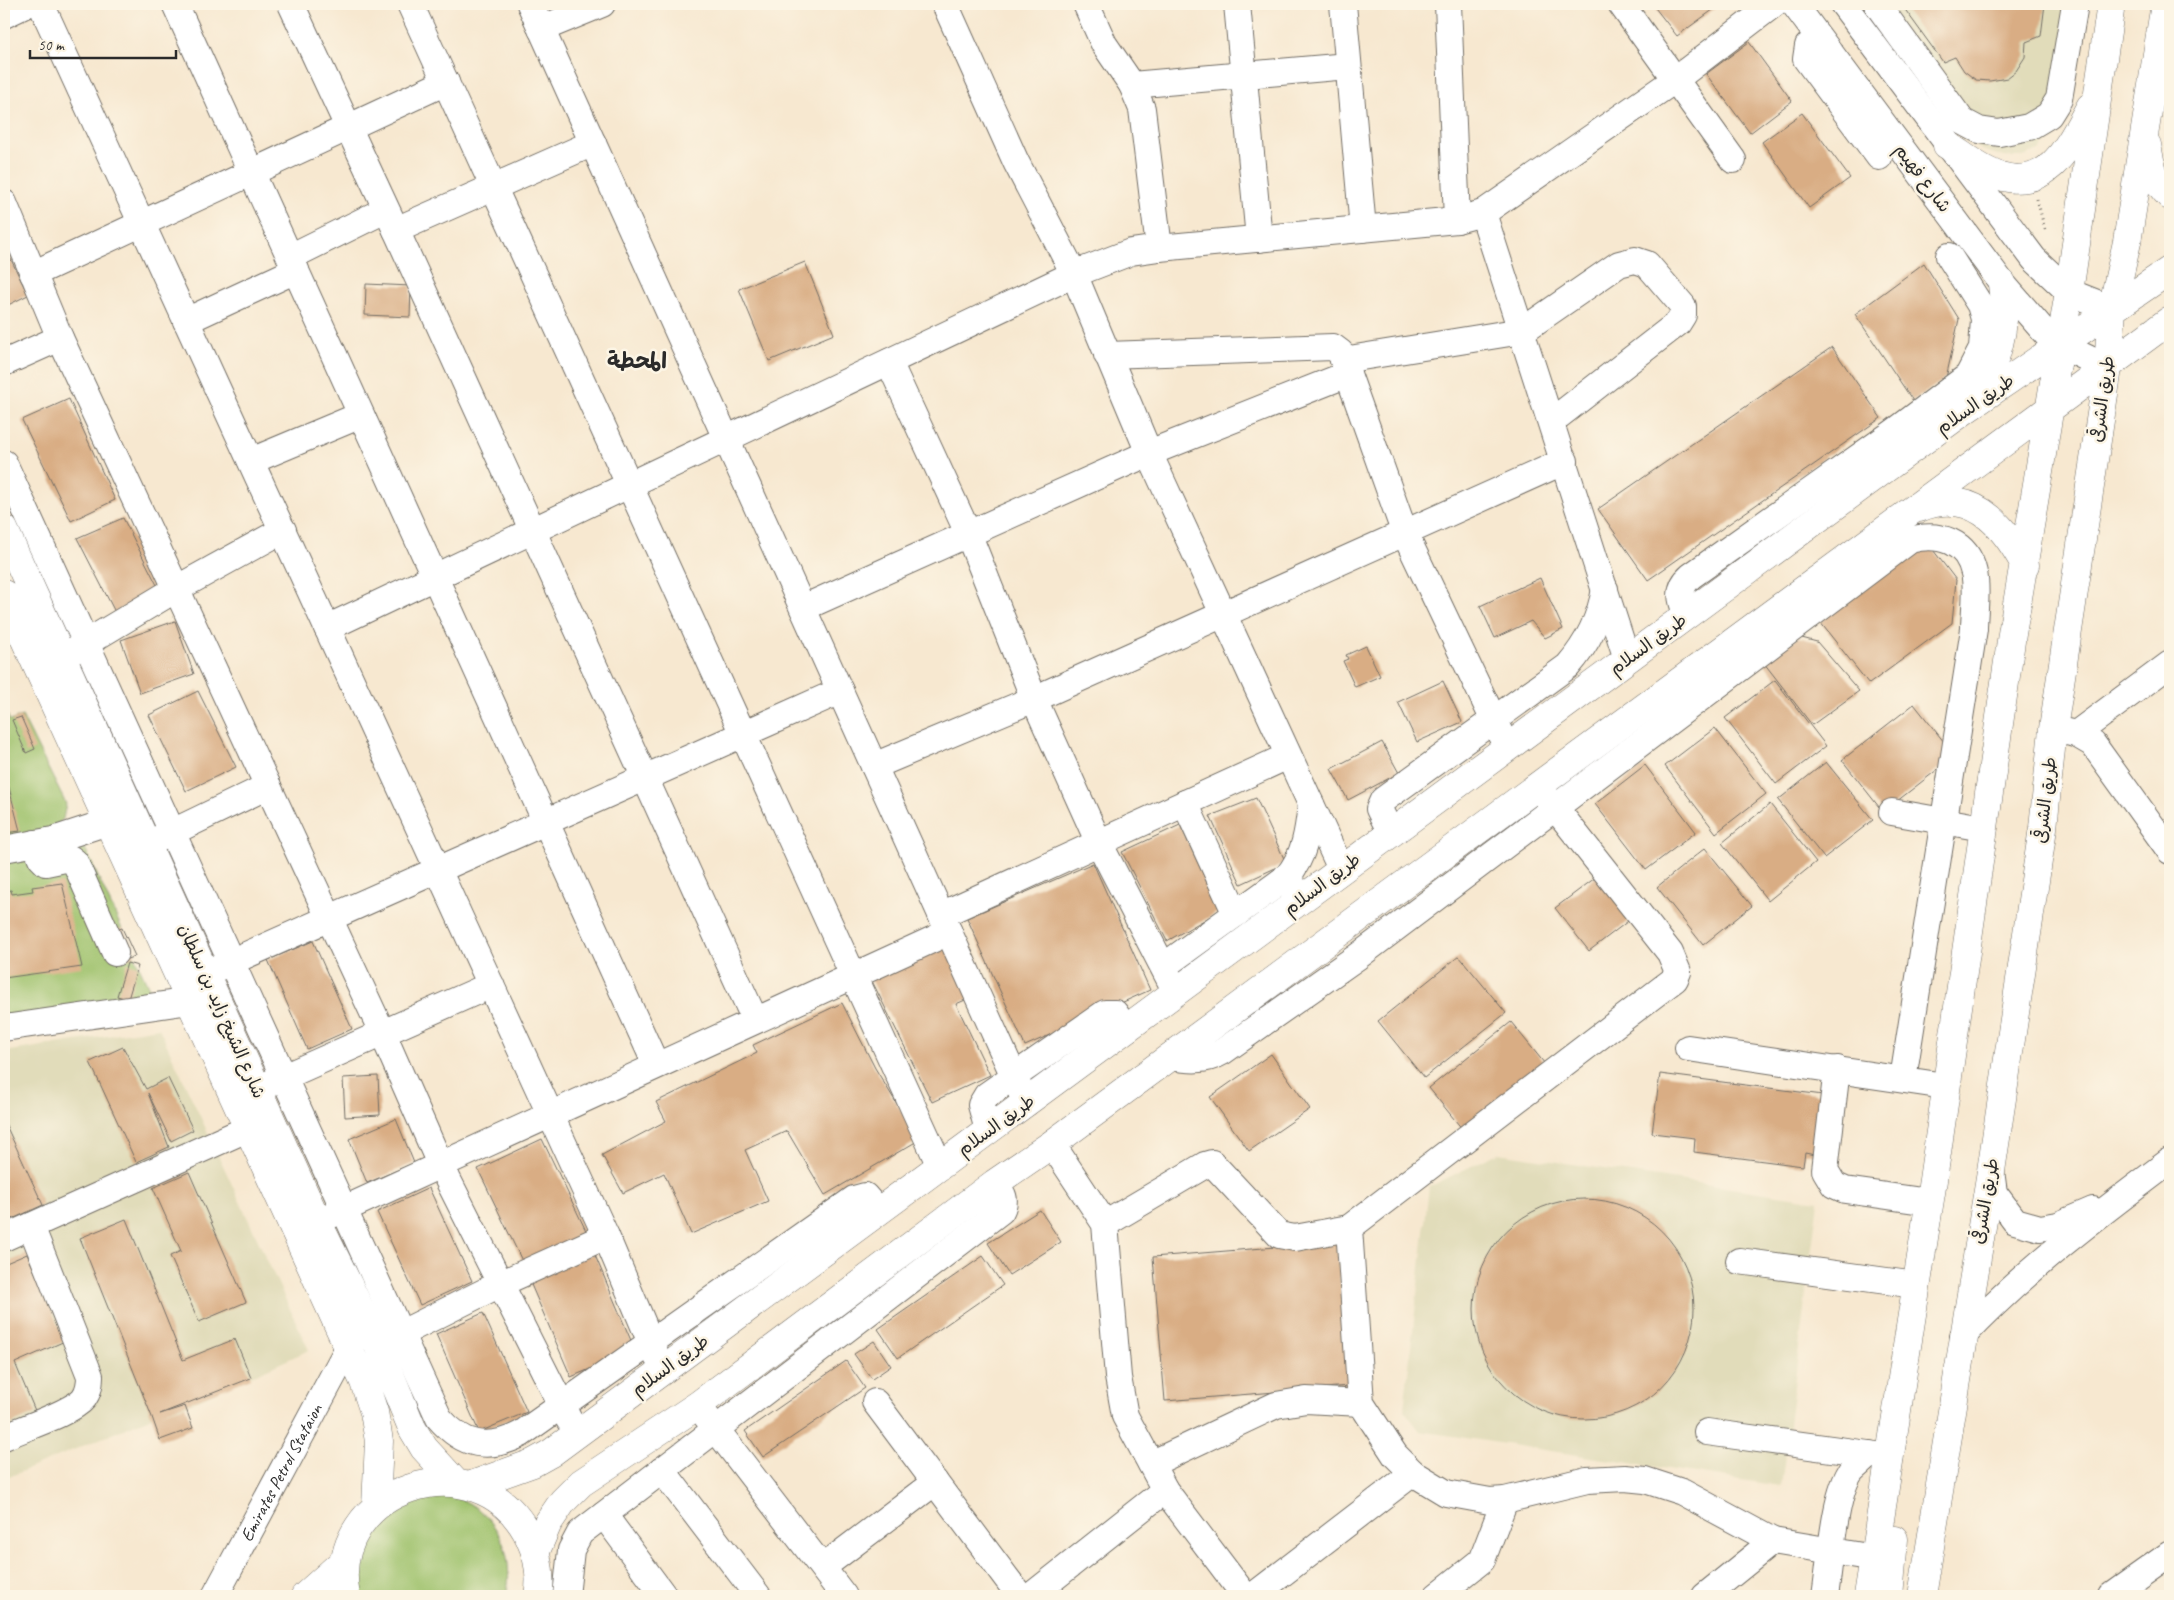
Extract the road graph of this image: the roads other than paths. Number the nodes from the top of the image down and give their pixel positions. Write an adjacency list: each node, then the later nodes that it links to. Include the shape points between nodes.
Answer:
1 (27, 4): 21 (street)
2 (41, 4): 43 (street)
3 (175, 4): 36 (street)
4 (291, 4): 30 (street)
5 (410, 4): 27 (street)
6 (530, 4): 22 (street)
7 (602, 4): 22 (street)
8 (945, 4): 51 (street, via 1016,162)
9 (1086, 4): 28 (street, via 1104,44)
10 (1237, 4): 25 (street)
11 (1343, 4): 24 (street)
12 (1448, 4): 42 (street)
13 (1621, 4): 26 (street)
14 (1774, 4): 26 (street)
15 (1794, 4): 23 (street, شارع فهيم)
16 (1843, 4): 33 (street)
17 (1877, 4): 18 (street, via 1962,121 1979,130 1999,133 2029,127 2049,115 2059,99)
18 (2075, 4)
19 (2111, 4): 29 (main road)
20 (2165, 4): 31 (main road, طريق الشرقى)
21 (4, 16)
22 (541, 29): 32 (street)
23 (1818, 37): 34 (street, via 1808,46 1806,59); 52 (street, شارع فهيم)
24 (1348, 66): 25 (street); 44 (street)
25 (1244, 76): 28 (street); 45 (street)
26 (1676, 78): 35 (street); 40 (street)
27 (446, 82): 30 (street); 37 (street)
28 (1132, 85): 46 (street, via 1142,109)
29 (2100, 90): 33 (main road, via 2062,156 2032,178 1999,176); 53 (main road)
30 (348, 128): 36 (street); 41 (street)
31 (2144, 128): 38 (main road, via 2152,172); 54 (main road, طريق الشرقى, via 2127,242)
32 (593, 143): 37 (street); 70 (street)
33 (1947, 145): 53 (street, via 2034,259)
34 (1879, 157)
35 (1733, 160)
36 (252, 174): 43 (street); 48 (street)
37 (493, 187): 41 (street); 76 (street)
38 (2170, 196)
39 (4, 203): 50 (street)
40 (1483, 213): 42 (street); 57 (street)
41 (391, 220): 48 (street); 81 (street)
42 (1457, 220): 44 (street)
43 (142, 225): 50 (street); 55 (street)
44 (1363, 229): 45 (street)
45 (1259, 239): 46 (street)
46 (1159, 248): 51 (street, via 1131,252)
47 (1949, 256): 71 (street, via 1980,304 1984,327 1982,349 1968,376)
48 (293, 263): 55 (street); 68 (street)
49 (2170, 270): 54 (main road, طريق السلام)
50 (33, 274): 58 (street)
51 (1074, 274): 60 (street); 61 (street)
52 (2002, 283): 59 (street, شارع فهيم, via 2048,336); 66 (main road, via 2006,306 2000,345 1986,382)
53 (2068, 292): 54 (street); 59 (main road)
54 (2112, 310): 59 (main road, طريق السلام); 64 (main road, طريق الشرقى)
55 (186, 321): 73 (street)
56 (2168, 322): 64 (main road); 67 (main road, via 2124,372)
57 (1522, 330): 63 (street); 69 (street); 69 (street, via 1628,261 1647,264 1683,306 1683,315 1678,323)
58 (60, 338): 62 (street); 89 (street)
59 (2060, 345): 64 (street, شارع فهيم); 65 (main road); 66 (main road, طريق السلام)
60 (1107, 355): 63 (street, via 1333,347 1341,353); 72 (street)
61 (889, 362): 70 (street); 82 (street)
62 (4, 363)
63 (1346, 367): 72 (street); 83 (street)
64 (2108, 368): 65 (main road); 67 (main road, طريق الشرقى)
65 (2050, 409): 77 (main road); 86 (main road)
66 (1965, 410): 71 (main road, طريق السلام)
67 (2101, 414): 105 (main road, طريق الشرقى)
68 (361, 415): 73 (street); 87 (street)
69 (1552, 421): 74 (street)
70 (726, 439): 76 (street); 91 (street)
71 (1902, 442): 78 (street); 84 (main road, طريق السلام)
72 (1149, 453): 82 (street); 92 (street)
73 (251, 461): 80 (street)
74 (1565, 461): 83 (street); 88 (street)
75 (4, 463): 97 (street)
76 (630, 485): 81 (street); 106 (street)
77 (1912, 510): 85 (main road); 86 (main road, via 1934,502 1975,507 1992,518 2013,543)
78 (1767, 521): 84 (street); 93 (street, via 1685,581 1680,597)
79 (4, 529): 98 (main road, شارع الشيخ زايد بن سلطان)
80 (283, 530): 89 (street); 94 (street)
81 (532, 531): 87 (street); 110 (street)
82 (968, 533): 91 (street); 102 (street)
83 (1405, 534): 92 (street); 104 (street)
84 (1783, 544): 93 (main road, طريق السلام)
85 (1860, 563): 95 (street, via 1910,540 1926,536 1950,540 1966,554 1975,574); 103 (main road)
86 (2025, 565): 96 (main road)
87 (435, 577): 94 (street); 119 (street)
88 (1606, 588): 99 (street); 104 (street, via 1597,622 1580,653 1568,666)
89 (176, 589): 97 (street); 111 (street)
90 (4, 594): 118 (main road, شارع الشيخ زايد بن سلطان)
91 (803, 608): 101 (street)
92 (1221, 613): 102 (street); 108 (street)
93 (1687, 615): 99 (main road, طريق السلام)
94 (327, 628): 129 (street)
95 (1974, 628): 96 (street); 117 (street)
96 (2012, 634): 120 (main road)
97 (86, 643): 98 (street); 121 (street)
98 (62, 658): 125 (main road, شارع الشيخ زايد بن سلطان)
99 (1627, 659): 107 (main road, طريق السلام)
100 (2170, 664): 105 (street)
101 (840, 691): 106 (street); 109 (street)
102 (1034, 699): 109 (street); 123 (street)
103 (1671, 705): 112 (main road); 115 (street)
104 (1495, 719): 107 (street); 122 (street, via 1383,800 1380,809)
105 (2065, 732): 127 (street, via 2085,738 2100,752); 168 (main road, طريق الشرقى, via 2042,828)
106 (744, 734): 110 (street); 141 (street)
107 (1507, 748): 122 (main road, طريق السلام)
108 (1288, 756): 113 (street); 114 (street)
109 (874, 766): 136 (street)
110 (644, 778): 119 (street); 146 (street)
111 (268, 786): 121 (street); 135 (street)
112 (1538, 786): 115 (street); 131 (main road)
113 (1185, 803): 123 (street); 134 (street)
114 (1311, 804): 128 (street); 130 (street, via 1304,847)
115 (1555, 808): 133 (street); 177 (street, via 1670,953 1678,972 1669,984)
116 (1892, 812): 117 (street)
117 (1942, 821): 120 (street); 157 (street)
118 (108, 822): 124 (street); 144 (main road, شارع الشيخ زايد بن سلطان)
119 (546, 822): 129 (street); 153 (street)
120 (1984, 828): 158 (main road)
121 (172, 833): 125 (street); 138 (street)
122 (1391, 833): 128 (main road, طريق السلام)
123 (1098, 841): 136 (street); 139 (street)
124 (35, 843): 126 (street); 137 (street, via 46,863 70,858 76,862)
125 (147, 845): 140 (main road, شارع الشيخ زايد بن سلطان)
126 (4, 848)
127 (2170, 851)
128 (1341, 869): 132 (main road, طريق السلام)
129 (438, 870): 135 (street); 142 (street)
130 (1287, 877): 132 (main road); 134 (street)
131 (1408, 881): 133 (street); 145 (main road)
132 (1300, 900): 143 (main road, طريق السلام)
133 (1424, 907): 150 (street)
134 (1236, 914): 139 (street)
135 (330, 918): 138 (street); 149 (street)
136 (945, 924): 141 (street); 155 (street)
137 (115, 953)
138 (230, 962): 140 (street); 156 (street)
139 (1164, 966): 143 (street)
140 (205, 974): 159 (main road, شارع الشيخ زايد بن سلطان)
141 (854, 975): 146 (street); 167 (street)
142 (491, 985): 149 (street); 161 (street)
143 (1176, 992): 148 (main road, طريق السلام)
144 (190, 1001): 147 (street); 162 (main road, شارع الشيخ زايد بن سلطان)
145 (1233, 1010): 150 (street); 152 (main road)
146 (755, 1020): 153 (street)
147 (4, 1028)
148 (1126, 1029): 155 (street, via 1115,1013 1105,1013); 160 (main road, طريق السلام)
149 (382, 1032): 156 (street); 166 (street)
150 (1250, 1033): 152 (street, via 1214,1057 1194,1060)
151 (1688, 1048): 154 (street)
152 (1170, 1057): 164 (main road)
153 (656, 1065): 161 (street)
154 (1837, 1070): 157 (street); 171 (street, via 1825,1170 1828,1178 1845,1190)
155 (1015, 1076): 160 (street); 163 (street, via 983,1100 981,1112)
156 (282, 1077): 159 (street); 172 (street)
157 (1903, 1079): 158 (street)
158 (1945, 1086): 171 (main road)
159 (257, 1089): 174 (main road, شارع الشيخ زايد بن سلطان)
160 (1026, 1103): 163 (main road, طريق السلام)
161 (550, 1114): 166 (street); 178 (street)
162 (247, 1129): 176 (street); 186 (main road, شارع الشيخ زايد بن سلطان)
163 (988, 1130): 167 (main road, طريق السلام)
164 (1052, 1144): 169 (main road); 175 (street)
165 (2170, 1161): 170 (street)
166 (440, 1164): 172 (street); 181 (street)
167 (940, 1166): 173 (main road, طريق السلام)
168 (1991, 1171): 170 (street, via 1994,1193 2015,1221 2040,1228); 183 (main road, طريق الشرقى)
169 (995, 1183): 190 (main road); 192 (street, via 1004,1195 1001,1211)
170 (2117, 1200): 183 (street, via 1995,1302)
171 (1929, 1202): 182 (main road)
172 (342, 1209): 174 (street); 184 (street)
173 (878, 1211): 185 (street, via 864,1196 854,1199); 187 (main road, طريق السلام)
174 (317, 1221): 184 (main road, شارع الشيخ زايد بن سلطان)
175 (1105, 1224): 177 (street, via 1212,1163 1279,1235 1295,1238); 197 (street, via 1120,1396 1125,1416)
176 (31, 1226): 179 (street); 195 (street, via 90,1376 90,1388 72,1408)
177 (1349, 1228): 189 (street)
178 (606, 1236): 181 (street); 185 (street)
179 (4, 1238)
180 (1739, 1261): 182 (street)
181 (502, 1283): 184 (street); 191 (street)
182 (1916, 1285): 196 (main road)
183 (1963, 1336): 231 (main road, طريق الشرقى)
184 (390, 1340): 191 (street, via 439,1418 449,1430 476,1444 507,1441); 201 (main road, شارع الشيخ زايد بن سلطان, via 412,1428 424,1448)
185 (652, 1342): 187 (street); 191 (street)
186 (348, 1348): 205 (main road, شارع الشيخ زايد بن سلطان, via 374,1412 380,1441); 215 (street, Emirates Petrol Stataion)
187 (662, 1371): 194 (main road, طريق السلام)
188 (875, 1402): 200 (street)
189 (1361, 1403): 197 (street, via 1306,1400 1276,1405); 199 (street, via 1395,1454)
190 (698, 1404): 192 (street); 208 (main road, via 581,1483 562,1501)
191 (562, 1405): 194 (street)
192 (716, 1431): 198 (street); 213 (street)
193 (1707, 1432): 196 (street)
194 (575, 1435): 201 (main road, طريق السلام, via 534,1463)
195 (4, 1437)
196 (1880, 1456): 202 (main road); 209 (street, via 1852,1471 1845,1483)
197 (1151, 1464): 203 (street)
198 (662, 1470): 206 (street); 221 (street)
199 (1413, 1473): 204 (street, via 1446,1493 1473,1500); 226 (street)
200 (935, 1482): 213 (street); 223 (street)
201 (463, 1484): 205 (main road, via 428,1483 400,1491); 208 (main road, via 498,1500 521,1522)
202 (1885, 1488): 211 (main road); 230 (main road, via 1894,1539)
203 (1165, 1490): 224 (street); 225 (street)
204 (1505, 1500): 207 (street, via 1587,1480 1645,1480 1682,1492); 214 (street, via 1482,1560)
205 (376, 1507): 212 (main road, via 356,1531)
206 (604, 1515): 219 (street, via 574,1541); 220 (street)
207 (1773, 1541): 209 (street); 227 (street)
208 (536, 1551): 218 (main road)
209 (1832, 1551): 211 (street); 228 (street)
210 (2170, 1554): 232 (street)
211 (1874, 1558): 229 (main road)
212 (345, 1560): 216 (main road); 217 (main road)
213 (823, 1567): 222 (street)
214 (1443, 1594)
215 (215, 1596)
216 (305, 1596)
217 (346, 1596)
218 (538, 1596)
219 (566, 1596)
220 (664, 1596)
221 (758, 1596)
222 (844, 1596)
223 (1020, 1596)
224 (1030, 1596)
225 (1245, 1596)
226 (1253, 1596)
227 (1705, 1596)
228 (1825, 1596)
229 (1868, 1596)
230 (1889, 1596)
231 (1922, 1596)
232 (2111, 1596)

